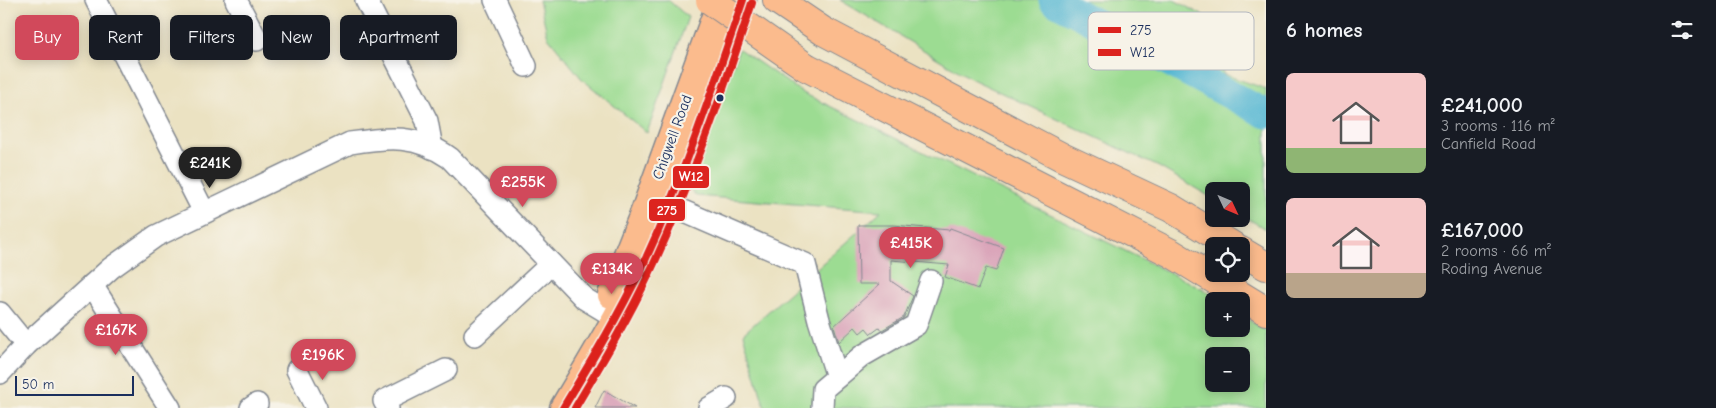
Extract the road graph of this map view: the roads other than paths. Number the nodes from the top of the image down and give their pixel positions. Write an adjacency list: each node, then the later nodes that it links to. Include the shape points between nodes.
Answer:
1 (96, 0): 13 (street)
2 (236, 0): 9 (street)
3 (366, 0): 11 (street, via 427,121)
4 (495, 0): 10 (street)
5 (710, 0): 21 (highway, bridge, via 806,66 1171,252)
6 (721, 0): 15 (main road, Chigwell Road)
7 (743, 0): 12 (main road, Chigwell Road)
8 (777, 0): 14 (highway, via 823,32 1062,157 1170,208)
9 (257, 40)
10 (526, 66)
11 (432, 148): 13 (street, via 401,138 350,143); 17 (street, via 450,158)
12 (668, 205): 15 (street, via 662,202 647,235); 23 (main road, Chigwell Road, via 641,269); 29 (street, via 804,264)
13 (204, 212): 20 (street, via 156,236)
14 (1218, 237)
15 (630, 247): 23 (main road, Chigwell Road)
16 (1250, 256): 18 (highway)
17 (551, 264): 23 (street, via 585,299); 24 (street)
18 (1266, 266)
19 (931, 281): 29 (street, via 916,325 862,356)
20 (92, 285): 25 (street); 30 (street)
21 (1266, 310)
22 (0, 314): 25 (street)
23 (610, 315): 33 (main road, Chigwell Road)
24 (475, 335)
25 (26, 345): 28 (street)
26 (297, 370): 31 (street)
27 (446, 370): 32 (street, via 384,401)
28 (0, 373)
29 (837, 377): 34 (street, via 823,389)
30 (170, 408)
31 (316, 408)
32 (388, 408)
33 (563, 408)
34 (822, 408)

